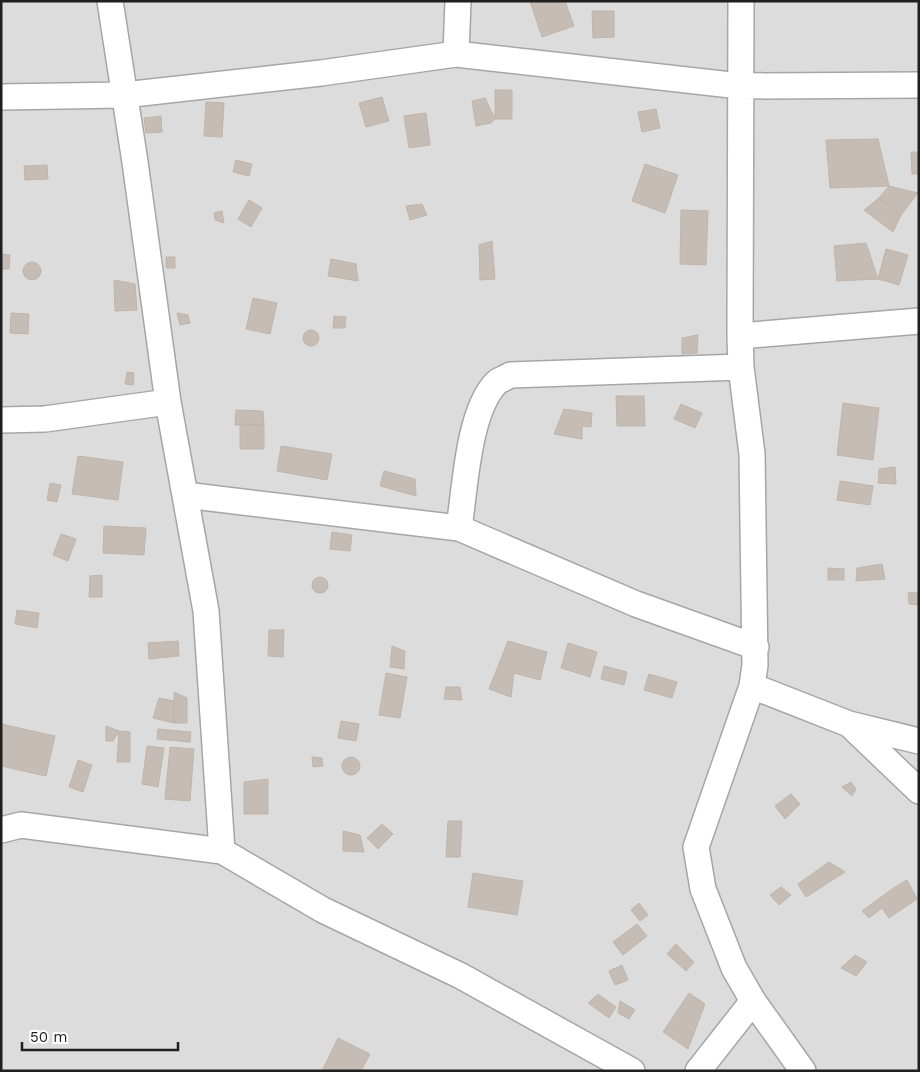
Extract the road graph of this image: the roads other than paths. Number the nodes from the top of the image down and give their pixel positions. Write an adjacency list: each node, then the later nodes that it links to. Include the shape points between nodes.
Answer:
1 (110, 1): 7 (street)
2 (458, 1): 4 (street)
3 (741, 1): 6 (street)
4 (456, 54): 6 (street); 7 (street)
5 (919, 85): 6 (street)
6 (740, 86): 10 (street)
7 (124, 95): 8 (street); 12 (street)
8 (1, 97)
9 (919, 322): 10 (street)
10 (740, 336): 11 (street)
11 (741, 368): 15 (street, via 510,376 496,382 473,429); 16 (street, via 752,454)
12 (168, 402): 13 (street, via 46,419); 14 (street)
13 (1, 420)
14 (185, 495): 15 (street); 22 (street, via 206,612)
15 (459, 528): 16 (street, via 636,604)
16 (756, 647): 17 (street)
17 (752, 686): 18 (street); 23 (street, via 696,847 703,889 734,968)
18 (849, 724): 19 (street); 20 (street)
19 (919, 741)
20 (919, 791)
21 (1, 830): 22 (street, via 21,825)
22 (222, 851): 24 (street, via 323,910 461,976)
23 (753, 1001): 25 (street); 26 (street)
24 (632, 1071)
25 (698, 1071)
26 (803, 1071)

